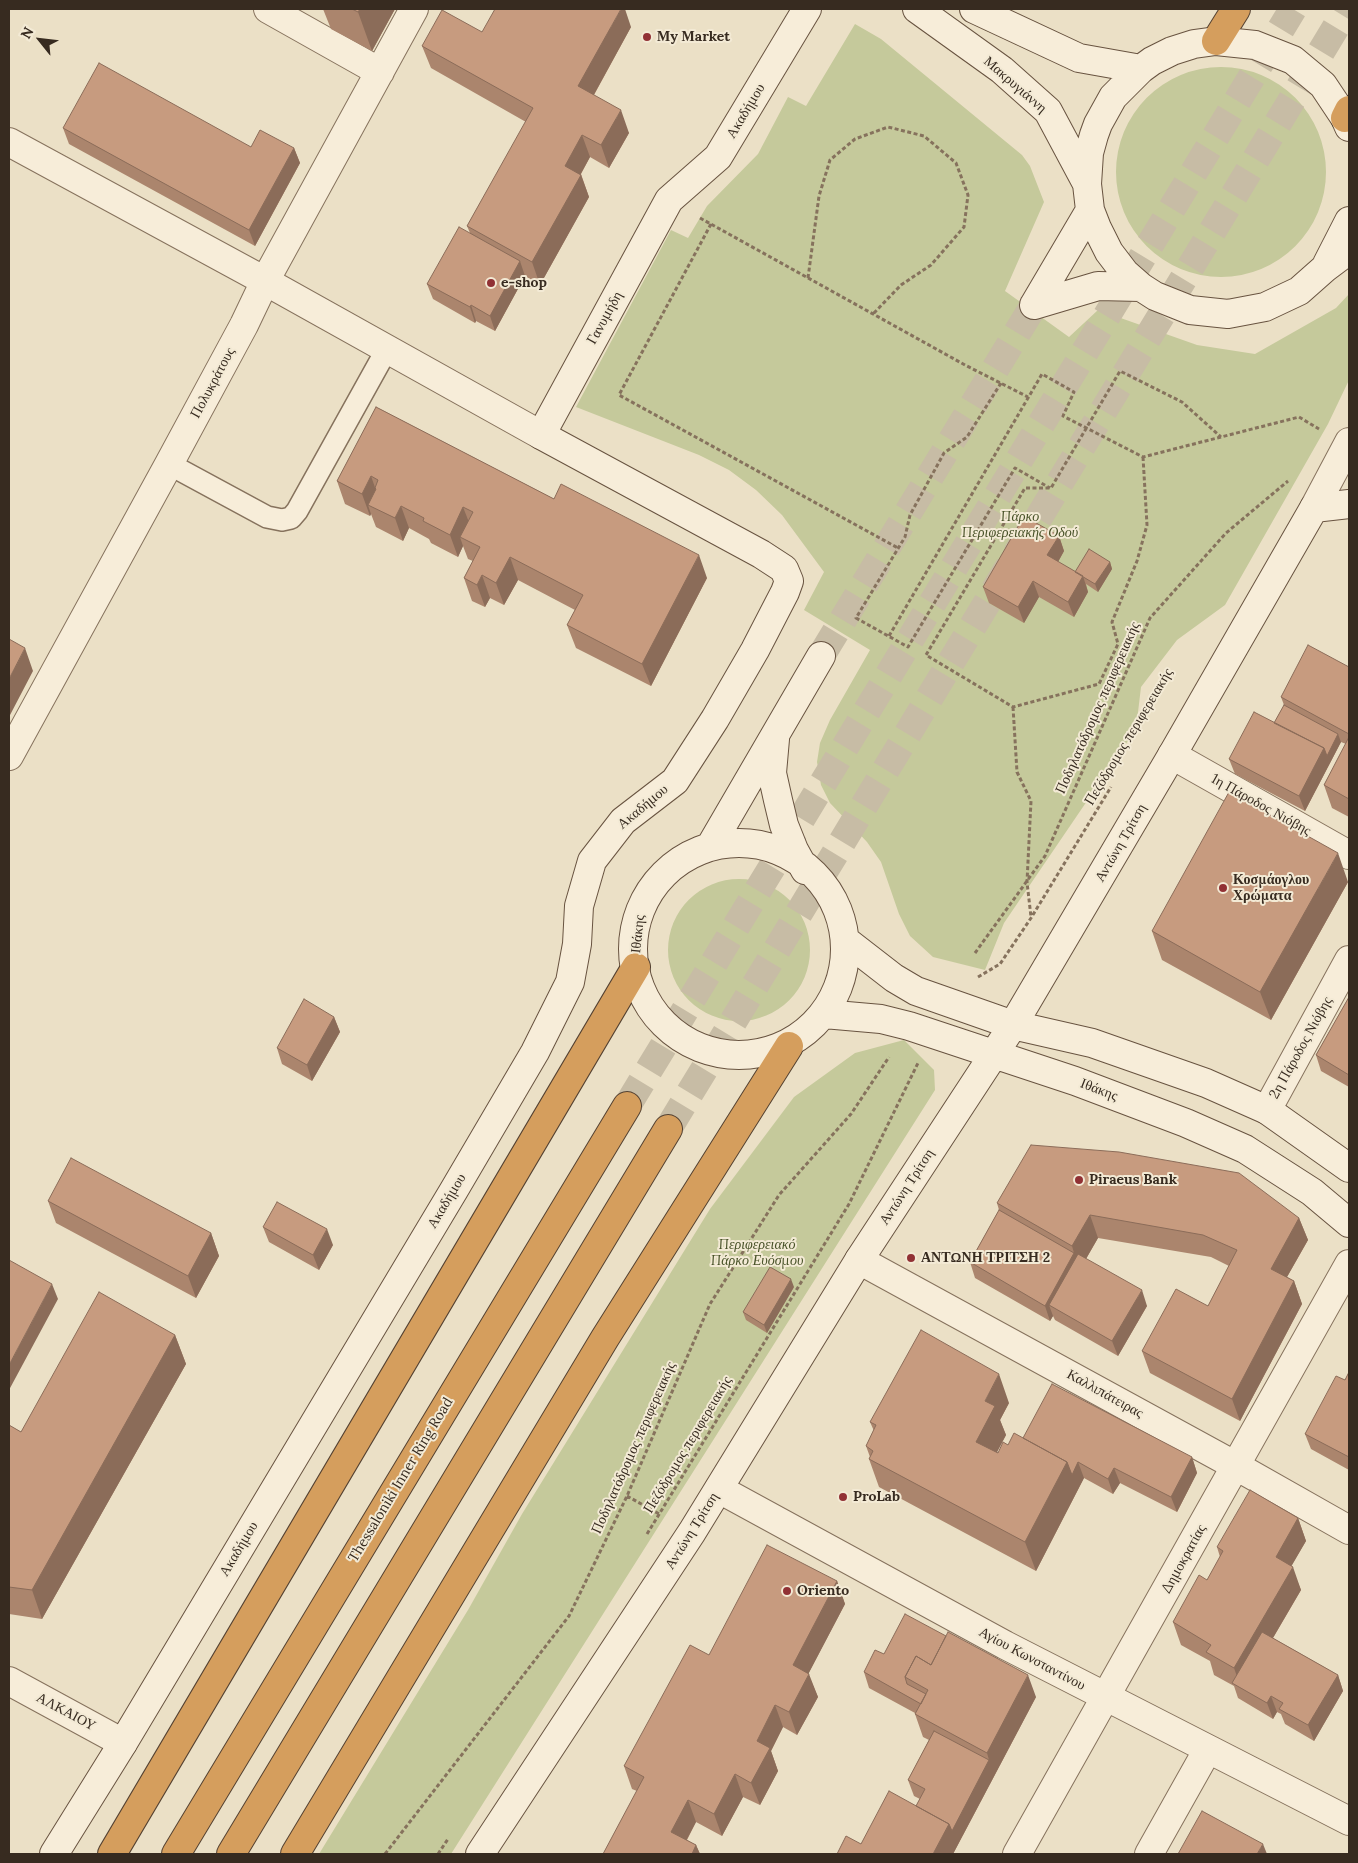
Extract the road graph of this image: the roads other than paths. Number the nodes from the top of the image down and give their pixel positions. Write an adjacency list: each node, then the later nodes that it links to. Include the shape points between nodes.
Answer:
1 (268, 9): 9 (street)
2 (414, 9): 9 (street, Πολυκράτους)
3 (807, 9): 13 (street, Ακαδήμου, via 718,157)
4 (917, 9): 12 (street, Μακρυγιάννη, via 1002,70 1048,111)
5 (974, 9): 8 (street, via 1079,58)
6 (1236, 9): 7 (highway)
7 (1216, 41): 8 (street, Μακρυγιάννη, via 1172,51); 10 (street, Μακρυγιάννη, via 1256,45 1292,60 1323,85)
8 (1140, 69): 12 (street, Μακρυγιάννη, via 1113,97 1098,124 1089,153)
9 (380, 72): 17 (street, Πολυκράτους)
10 (1348, 118)
11 (12, 150): 17 (street, Ακαδήμου)
12 (1089, 197): 18 (street, Μακρυγιάννη, via 1097,228 1109,252); 18 (street, via 1034,305 1098,286)
13 (669, 200): 20 (street, Γανυμήδη)
14 (1349, 221): 16 (street, Μακρυγιάννη)
15 (1349, 250): 16 (street, Μακρυγιάννη)
16 (1325, 268): 18 (street, Μακρυγιάννη, via 1299,291 1265,307 1228,314 1190,310)
17 (265, 281): 19 (street, Ακαδήμου); 22 (street, Πολυκράτους)
18 (1141, 287)
19 (387, 349): 20 (street, Ακαδήμου); 22 (lane, via 291,518 267,517)
20 (540, 435): 51 (street, Ακαδήμου, via 761,554 784,569 789,581 755,650 675,781 623,821 592,861 579,906 570,982 534,1052)
21 (1348, 444): 24 (street, Αντώνη Τρίτση)
22 (169, 464): 27 (street, Πολυκράτους)
23 (1349, 504): 24 (street)
24 (1314, 508): 28 (street, Αντώνη Τρίτση)
25 (821, 656): 26 (street)
26 (775, 735): 29 (street); 31 (street, via 772,773 778,800 784,825)
27 (9, 756)
28 (1172, 756): 30 (street, 1η Πάροδος Νιόβης); 36 (street, Αντώνη Τρίτση)
29 (711, 845): 31 (street, Ιθάκης, via 726,842 757,845); 34 (street, Ιθάκης, via 683,855 664,870 646,894 638,918)
30 (1349, 855)
31 (806, 871): 32 (street, Ιθάκης, via 838,911)
32 (846, 940): 35 (street, Ιθάκης, via 845,971 836,996); 36 (street, via 916,991)
33 (1349, 960): 40 (street, 2η Πάροδος Νιόβης)
34 (636, 967): 37 (street, Ιθάκης, via 642,988 656,1012 691,1042 716,1052 742,1056 767,1054); 55 (highway)
35 (824, 1014): 37 (street, Ιθάκης, via 807,1034); 38 (street, Ιθάκης, via 881,1019)
36 (1013, 1025): 38 (street, Αντώνη Τρίτση); 40 (street, via 1092,1043 1206,1083)
37 (789, 1046): 58 (highway, via 605,1338)
38 (992, 1054): 43 (street, Ιθάκης, via 1075,1081 1245,1149 1312,1192); 44 (street, Αντώνη Τρίτση)
39 (627, 1106): 56 (highway, Thessaloniki Inner Ring Road)
40 (1267, 1110): 42 (street)
41 (668, 1129): 57 (highway)
42 (1349, 1168)
43 (1349, 1223)
44 (859, 1260): 46 (street, Καλλιπάτειρας); 47 (street, Αντώνη Τρίτση)
45 (1349, 1264): 46 (street, Δημοκρατίας)
46 (1236, 1466): 48 (street, Καλλιπάτειρας); 50 (street, Δημοκρατίας)
47 (719, 1489): 50 (street, Αγίου Κωνσταντίνου); 59 (street, Αντώνη Τρίτση)
48 (1349, 1530)
49 (9, 1681): 51 (street, ΑΛΚΑΙΟΥ)
50 (1107, 1697): 52 (street, Αγίου Κωνσταντίνου); 60 (street, Δημοκρατίας)
51 (123, 1743): 54 (street, Ακαδήμου)
52 (1208, 1749): 53 (street, Αγίου Κωνσταντίνου); 61 (street)
53 (1349, 1821)
54 (54, 1854)
55 (112, 1854)
56 (176, 1854)
57 (231, 1854)
58 (295, 1854)
59 (480, 1854)
60 (1017, 1854)
61 (1149, 1854)

